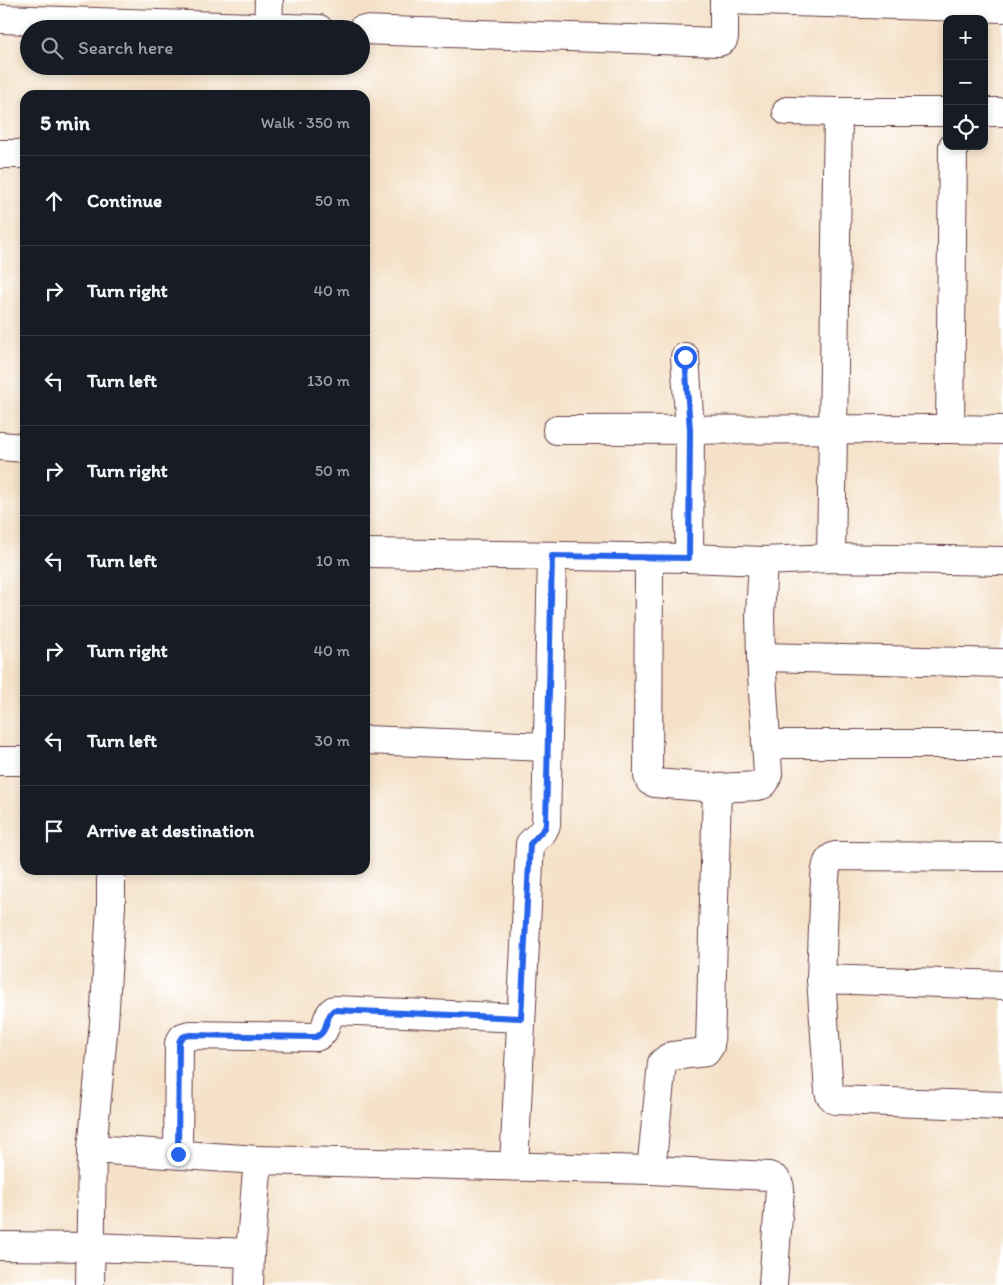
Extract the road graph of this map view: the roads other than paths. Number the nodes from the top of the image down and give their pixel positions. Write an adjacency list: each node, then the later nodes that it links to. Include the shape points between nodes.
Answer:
1 (269, 0): 8 (street)
2 (724, 0): 3 (street); 9 (street, via 724,37 719,42)
3 (943, 3): 4 (street)
4 (1003, 8)
5 (142, 12): 6 (street); 7 (street)
6 (0, 19)
7 (209, 20)
8 (268, 20)
9 (370, 30)
10 (787, 111): 11 (street)
11 (838, 112): 12 (street); 19 (street)
12 (943, 112)
13 (988, 112): 14 (street)
14 (1003, 112)
15 (953, 150): 20 (street)
16 (0, 154): 17 (street)
17 (20, 154)
18 (685, 357): 22 (street)
19 (833, 429): 20 (street); 22 (street); 30 (street)
20 (950, 429): 23 (street)
21 (557, 430): 22 (street)
22 (690, 430): 29 (street)
23 (1003, 430)
24 (0, 446): 25 (street)
25 (20, 448)
26 (370, 553): 27 (street)
27 (552, 556): 28 (street); 38 (street)
28 (649, 557): 29 (street); 41 (street, via 648,776 655,784)
29 (689, 558): 31 (street)
30 (831, 558): 31 (street); 32 (street)
31 (763, 561): 33 (street)
32 (1003, 561)
33 (761, 657): 34 (street); 36 (street)
34 (1003, 663)
35 (370, 740): 38 (street)
36 (766, 744): 37 (street); 41 (street, via 768,774 763,785)
37 (1003, 744)
38 (548, 747): 46 (street, via 546,824 530,844)
39 (0, 761): 40 (street)
40 (20, 761)
41 (717, 788): 52 (street, via 710,1046 706,1052 672,1056 662,1063)
42 (1003, 857): 44 (street, via 832,857 826,866)
43 (112, 875): 48 (street, via 104,1024)
44 (821, 979): 45 (street); 47 (street, via 832,1098 839,1101)
45 (1003, 985)
46 (521, 1018): 49 (street, via 334,1010 330,1012 324,1030 316,1037 185,1036 179,1043); 51 (street)
47 (1003, 1106)
48 (92, 1149): 49 (street); 54 (street)
49 (178, 1154): 50 (street)
50 (258, 1160): 51 (street); 55 (street)
51 (514, 1166): 52 (street)
52 (651, 1170): 58 (street, via 777,1179 780,1189)
53 (0, 1246): 54 (street)
54 (91, 1247): 55 (street); 56 (street)
55 (250, 1253): 57 (street)
56 (90, 1285)
57 (249, 1285)
58 (773, 1285)

